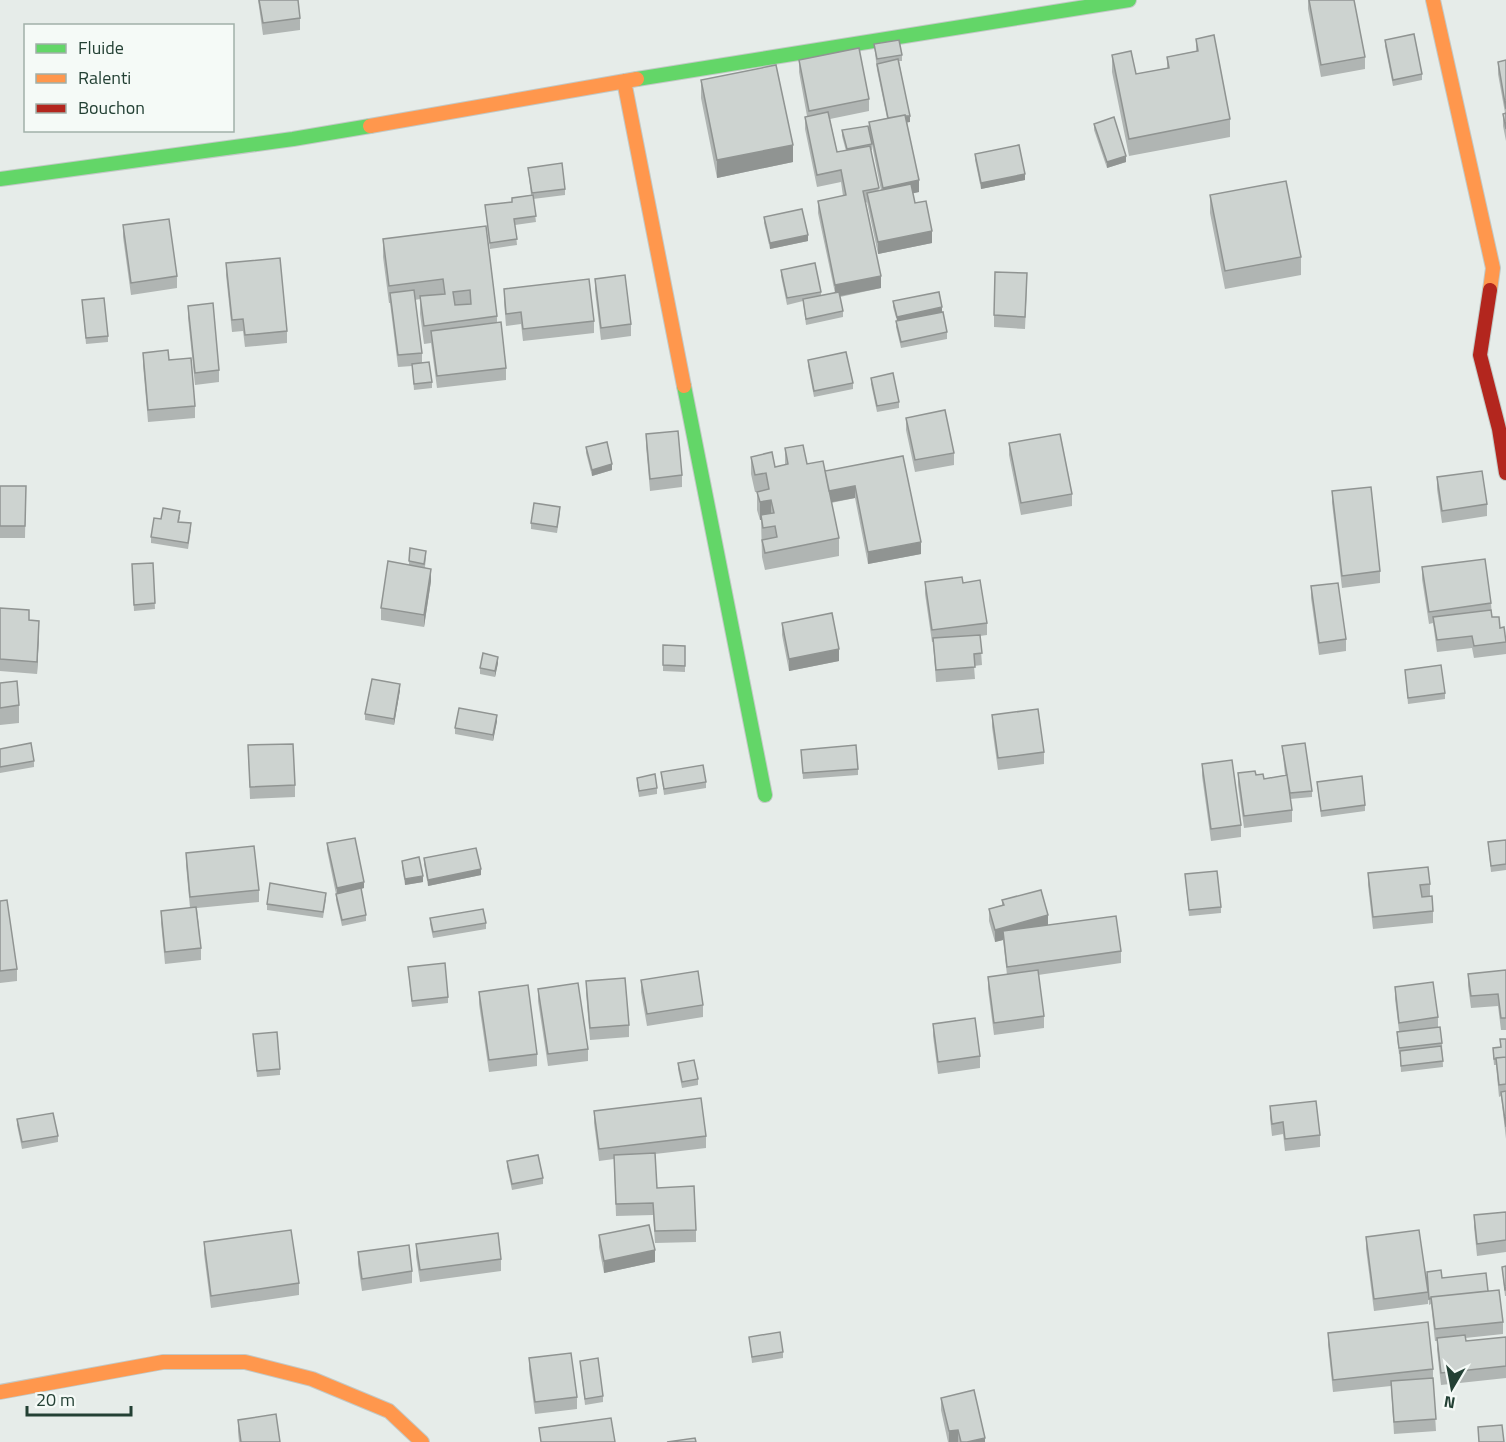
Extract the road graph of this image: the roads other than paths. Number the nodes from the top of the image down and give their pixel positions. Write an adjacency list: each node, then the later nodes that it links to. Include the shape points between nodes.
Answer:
1 (1129, 0): 3 (street)
2 (1433, 0): 5 (street, via 1493,268 1480,355)
3 (624, 81): 4 (street, via 293,139); 6 (street)
4 (0, 179)
5 (1506, 473)
6 (765, 795)
7 (0, 1392): 8 (street, via 163,1362 245,1362 312,1379 389,1411)
8 (422, 1442)

